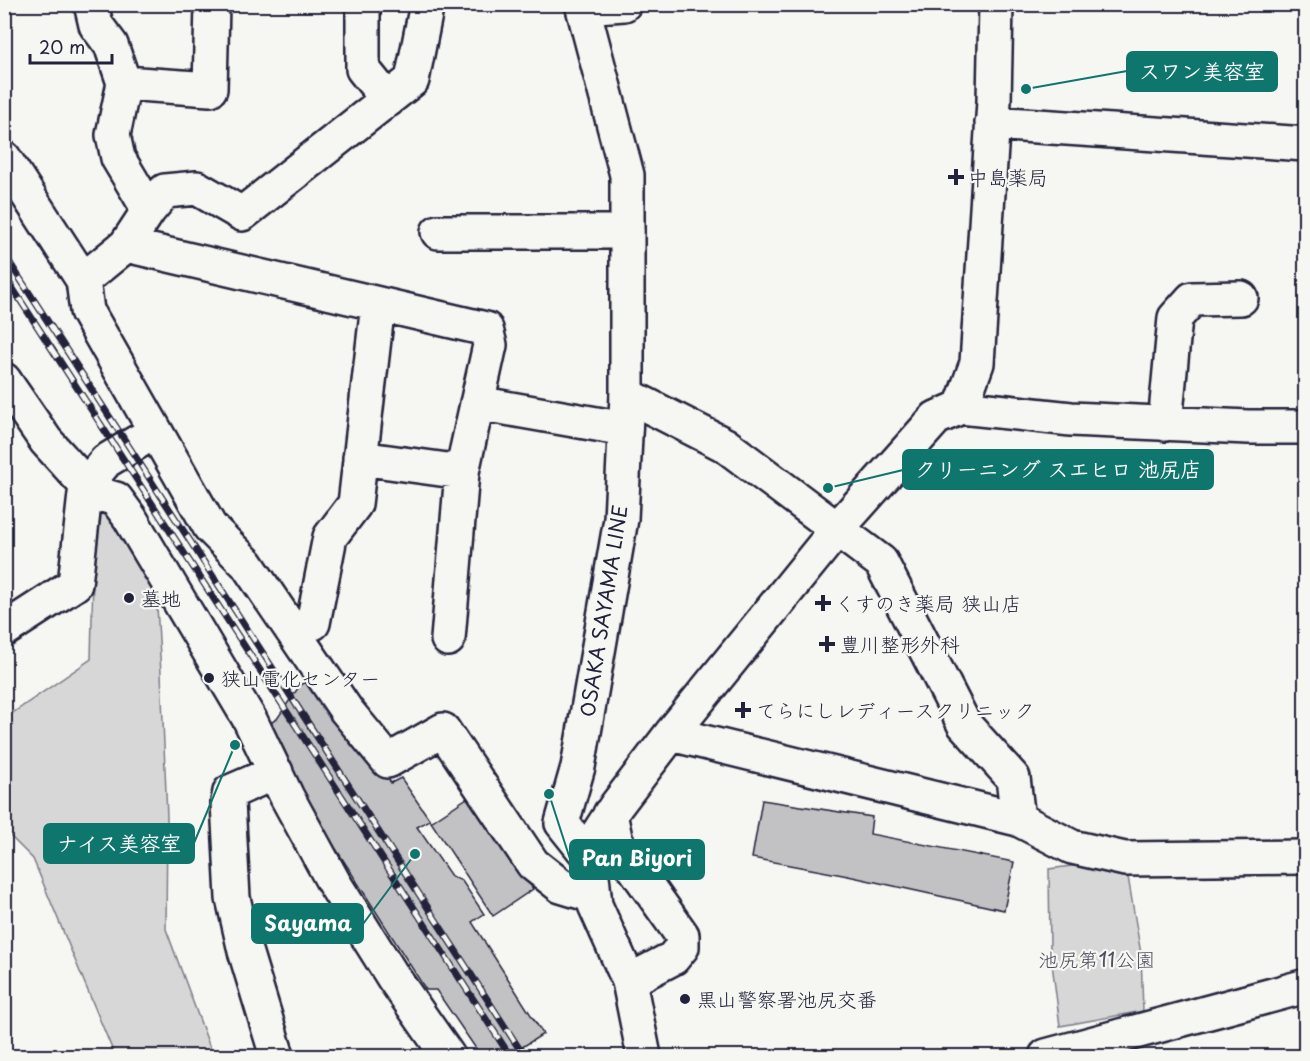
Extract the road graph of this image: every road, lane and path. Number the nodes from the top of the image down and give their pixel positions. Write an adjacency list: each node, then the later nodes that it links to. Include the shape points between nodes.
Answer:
1 (91, 4): 8 (street, via 96,25 111,45)
2 (212, 4): 8 (street, via 210,89)
3 (363, 4): 9 (street, via 363,69)
4 (427, 4): 9 (street, via 412,81)
5 (624, 4): 7 (street)
6 (996, 4): 10 (street)
7 (583, 6): 15 (street, OSAKA SAYAMA LINE, via 627,175)
8 (124, 83): 13 (street, via 113,135 118,158)
9 (388, 100): 13 (street, via 242,214 197,188 165,191)
10 (992, 123): 11 (street); 23 (street, via 977,363)
11 (1305, 144)
12 (4, 158): 17 (street)
13 (149, 210): 16 (street)
14 (438, 232): 15 (street)
15 (627, 232): 21 (street, OSAKA SAYAMA LINE)
16 (126, 245): 17 (street); 19 (street)
17 (83, 280): 27 (street, via 87,311)
18 (1241, 298): 24 (street, via 1192,299 1175,318)
19 (378, 304): 22 (street, via 486,329 490,345); 28 (street)
20 (4, 380): 30 (street, via 46,441)
21 (627, 395): 26 (street, OSAKA SAYAMA LINE); 31 (street, via 725,446)
22 (477, 403): 26 (street); 29 (street)
23 (961, 407): 24 (street); 31 (street, via 936,417)
24 (1165, 424): 25 (street)
25 (1305, 427)
26 (625, 429): 40 (street, OSAKA SAYAMA LINE, via 621,519 578,767 562,823)
27 (154, 432): 30 (street, via 105,461); 41 (street, via 210,527 247,564 346,710 388,761 443,730 533,864 561,886)
28 (360, 458): 29 (street); 32 (street, via 355,504 330,537)
29 (462, 472): 34 (street)
30 (86, 485): 33 (street, via 75,584); 36 (street, via 95,493 116,499 130,518 231,686)
31 (838, 528): 35 (street); 38 (street, via 881,562 964,724 1013,778)
32 (313, 622)
33 (4, 630)
34 (448, 639)
35 (670, 734): 37 (street); 38 (street)
36 (276, 772): 44 (street, via 230,792 228,802 233,898); 45 (street, via 334,883)
37 (610, 814): 40 (street, via 598,834); 42 (street, via 616,842 682,935 682,946 673,958)
38 (1018, 819): 39 (street, via 1072,847 1125,858)
39 (1305, 857)
40 (594, 863): 41 (street)
41 (594, 896): 42 (street)
42 (629, 981): 46 (street)
43 (1305, 986): 47 (street)
44 (277, 1056)
45 (448, 1056)
46 (644, 1056)
47 (1046, 1056)

